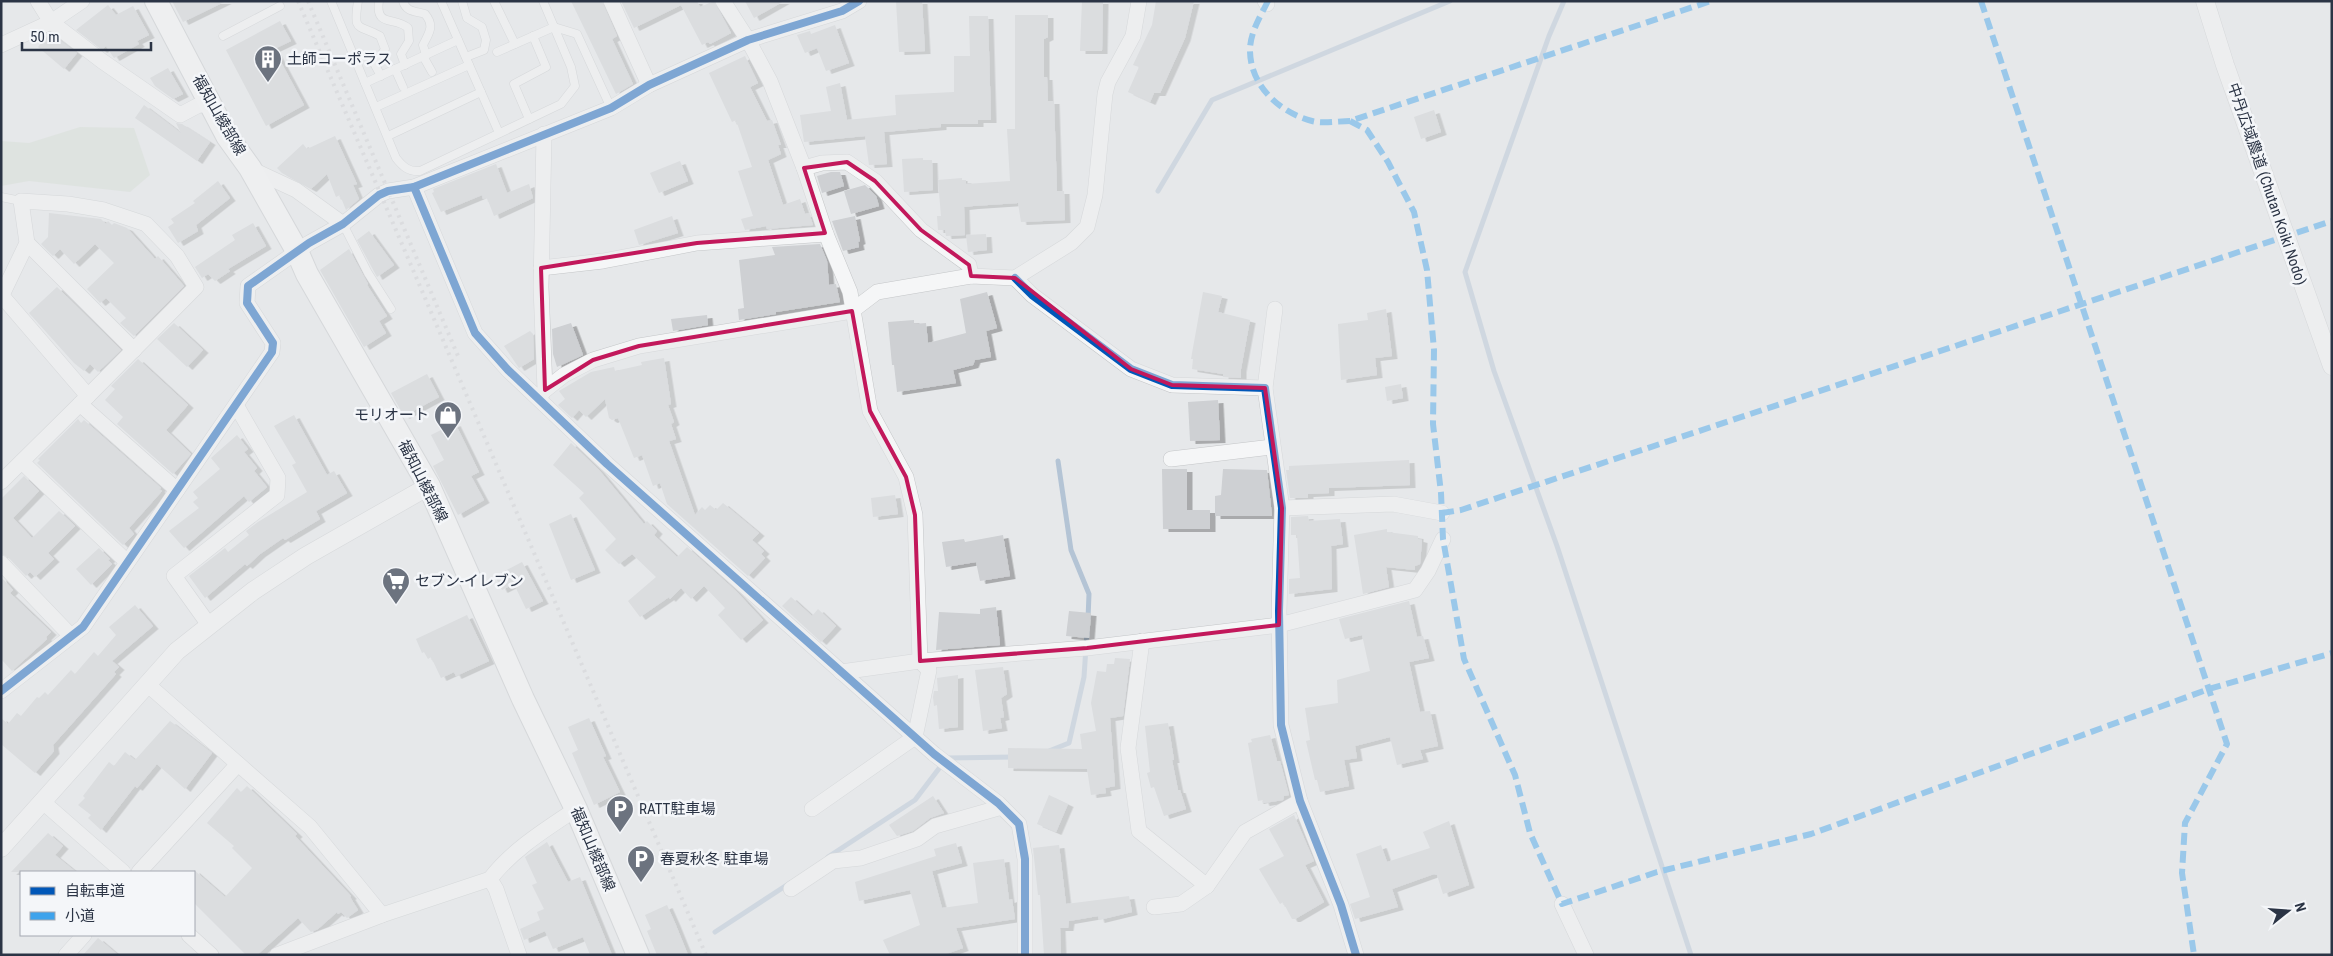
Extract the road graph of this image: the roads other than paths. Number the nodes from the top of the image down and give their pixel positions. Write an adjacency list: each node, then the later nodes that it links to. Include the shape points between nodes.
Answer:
1 (38, 1): 19 (street)
2 (82, 1): 19 (street)
3 (156, 1): 39 (main road, 福知山綾部線)
4 (342, 1): 17 (lane)
5 (358, 1): 34 (lane, via 358,26 380,36 384,44 385,49 375,65)
6 (379, 1): 30 (lane, via 381,18 402,22 408,28 409,41 401,54)
7 (403, 1): 28 (lane, via 410,11 429,18 431,30 423,46)
8 (441, 1): 23 (lane)
9 (462, 1): 29 (lane, via 467,18 482,27 486,40 484,50)
10 (494, 1): 25 (lane)
11 (543, 1): 20 (lane)
12 (611, 1): 36 (street)
13 (723, 1): 24 (street)
14 (1139, 1): 57 (street, via 1133,36 1106,88 1095,195 1087,226 1071,243)
15 (2205, 1): 63 (street, 中丹広域農道 (Chutan Koiki Nodo))
16 (858, 2): 24 (street, via 842,11)
17 (332, 3): 35 (lane)
18 (280, 6): 21 (lane)
19 (51, 22): 26 (street); 39 (street, via 180,115)
20 (554, 27): 22 (lane); 41 (lane, via 577,34); 42 (lane, via 571,67 575,86 561,104)
21 (223, 36)
22 (532, 36): 25 (lane); 42 (lane, via 546,67 514,84)
23 (458, 40): 28 (lane); 29 (lane)
24 (748, 40): 36 (street); 47 (street, via 770,81)
25 (515, 44): 27 (lane)
26 (1, 45)
27 (497, 52)
28 (425, 55): 30 (lane); 33 (lane)
29 (466, 57): 31 (lane)
30 (405, 64): 32 (lane)
31 (469, 66): 38 (lane); 40 (lane)
32 (395, 69): 34 (lane); 37 (lane)
33 (432, 72)
34 (381, 76): 35 (lane)
35 (365, 83): 40 (lane)
36 (649, 85): 41 (street)
37 (403, 87)
38 (481, 92): 43 (lane); 45 (lane)
39 (211, 103): 46 (main road, 福知山綾部線, via 227,136)
40 (376, 107): 45 (lane)
41 (611, 108): 44 (street)
42 (529, 119): 43 (lane)
43 (499, 133): 45 (lane, via 420,171 402,167)
44 (544, 134): 48 (street); 55 (street)
45 (388, 136)
46 (250, 168): 51 (street, via 296,190); 54 (main road, 福知山綾部線)
47 (804, 168): 52 (street); 56 (street, via 822,162 847,162 875,181 921,230 969,265)
48 (414, 187): 51 (street, via 379,195); 65 (street, via 474,333)
49 (1, 197): 50 (lane)
50 (20, 201): 53 (street); 62 (street, via 104,210 146,224 177,256 196,287)
51 (343, 224): 54 (street); 59 (lane, via 368,273)
52 (826, 234): 55 (street, via 697,243 603,261); 61 (street, via 850,292)
53 (27, 243): 58 (street); 62 (street)
54 (297, 251): 67 (street, via 248,286 247,302 273,343 272,352); 72 (main road, 福知山綾部線, via 307,274)
55 (541, 268): 65 (street)
56 (971, 276): 57 (street); 61 (street, via 877,292)
57 (1015, 278): 64 (street, via 1131,369 1172,385)
58 (1, 296): 66 (street)
59 (392, 309)
60 (1275, 309): 64 (street)
61 (852, 311): 65 (street, via 640,346 593,360 564,375); 83 (street, via 870,411 906,478 915,515)
62 (134, 350): 66 (street)
63 (2332, 366)
64 (1265, 388): 68 (street)
65 (541, 395): 84 (street, via 607,464)
66 (84, 400): 70 (street); 73 (street)
67 (236, 405): 73 (street); 79 (street, via 278,478 277,495 174,576)
68 (1272, 447): 69 (street); 74 (street)
69 (1171, 459)
70 (22, 462): 71 (street); 77 (street)
71 (1, 482)
72 (429, 486): 79 (street, via 306,556); 92 (main road, 福知山綾部線, via 523,699)
73 (177, 490): 77 (street)
74 (1282, 508): 75 (street, via 1393,504); 80 (street)
75 (1442, 513)
76 (1443, 539): 80 (street, via 1415,590)
77 (127, 562): 81 (street, via 83,627)
78 (1, 563): 81 (street)
79 (209, 625): 85 (street, via 176,651)
80 (1280, 626): 82 (street); 89 (street, via 1281,725)
81 (71, 636): 86 (street)
82 (1142, 642): 83 (street); 98 (street, via 1128,748 1139,831)
83 (920, 661): 84 (street); 87 (street, via 928,670)
84 (841, 672): 87 (street)
85 (147, 684): 88 (street); 90 (street)
86 (2, 690)
87 (915, 737): 91 (street); 93 (street)
88 (238, 764): 96 (street); 102 (street, via 310,827)
89 (1300, 801): 98 (street, via 1245,832); 111 (street, via 1341,905)
90 (43, 802): 94 (street); 95 (street)
91 (1002, 807): 99 (street, via 935,826 917,839 861,858 833,861); 110 (street, via 1019,824 1025,859)
92 (576, 809): 97 (street, via 499,866); 109 (main road, 福知山綾部線)
93 (812, 809)
94 (1, 848)
95 (122, 871)
96 (140, 871)
97 (490, 879): 102 (street); 108 (street)
98 (1207, 886): 101 (street, via 1181,904)
99 (792, 889)
100 (1562, 904): 112 (street)
101 (1154, 907)
102 (382, 914): 107 (street)
103 (83, 936): 105 (street)
104 (190, 936): 106 (street)
105 (66, 955)
106 (210, 955)
107 (277, 955)
108 (519, 955)
109 (638, 955)
110 (1025, 955)
111 (1356, 955)
112 (1586, 955)

